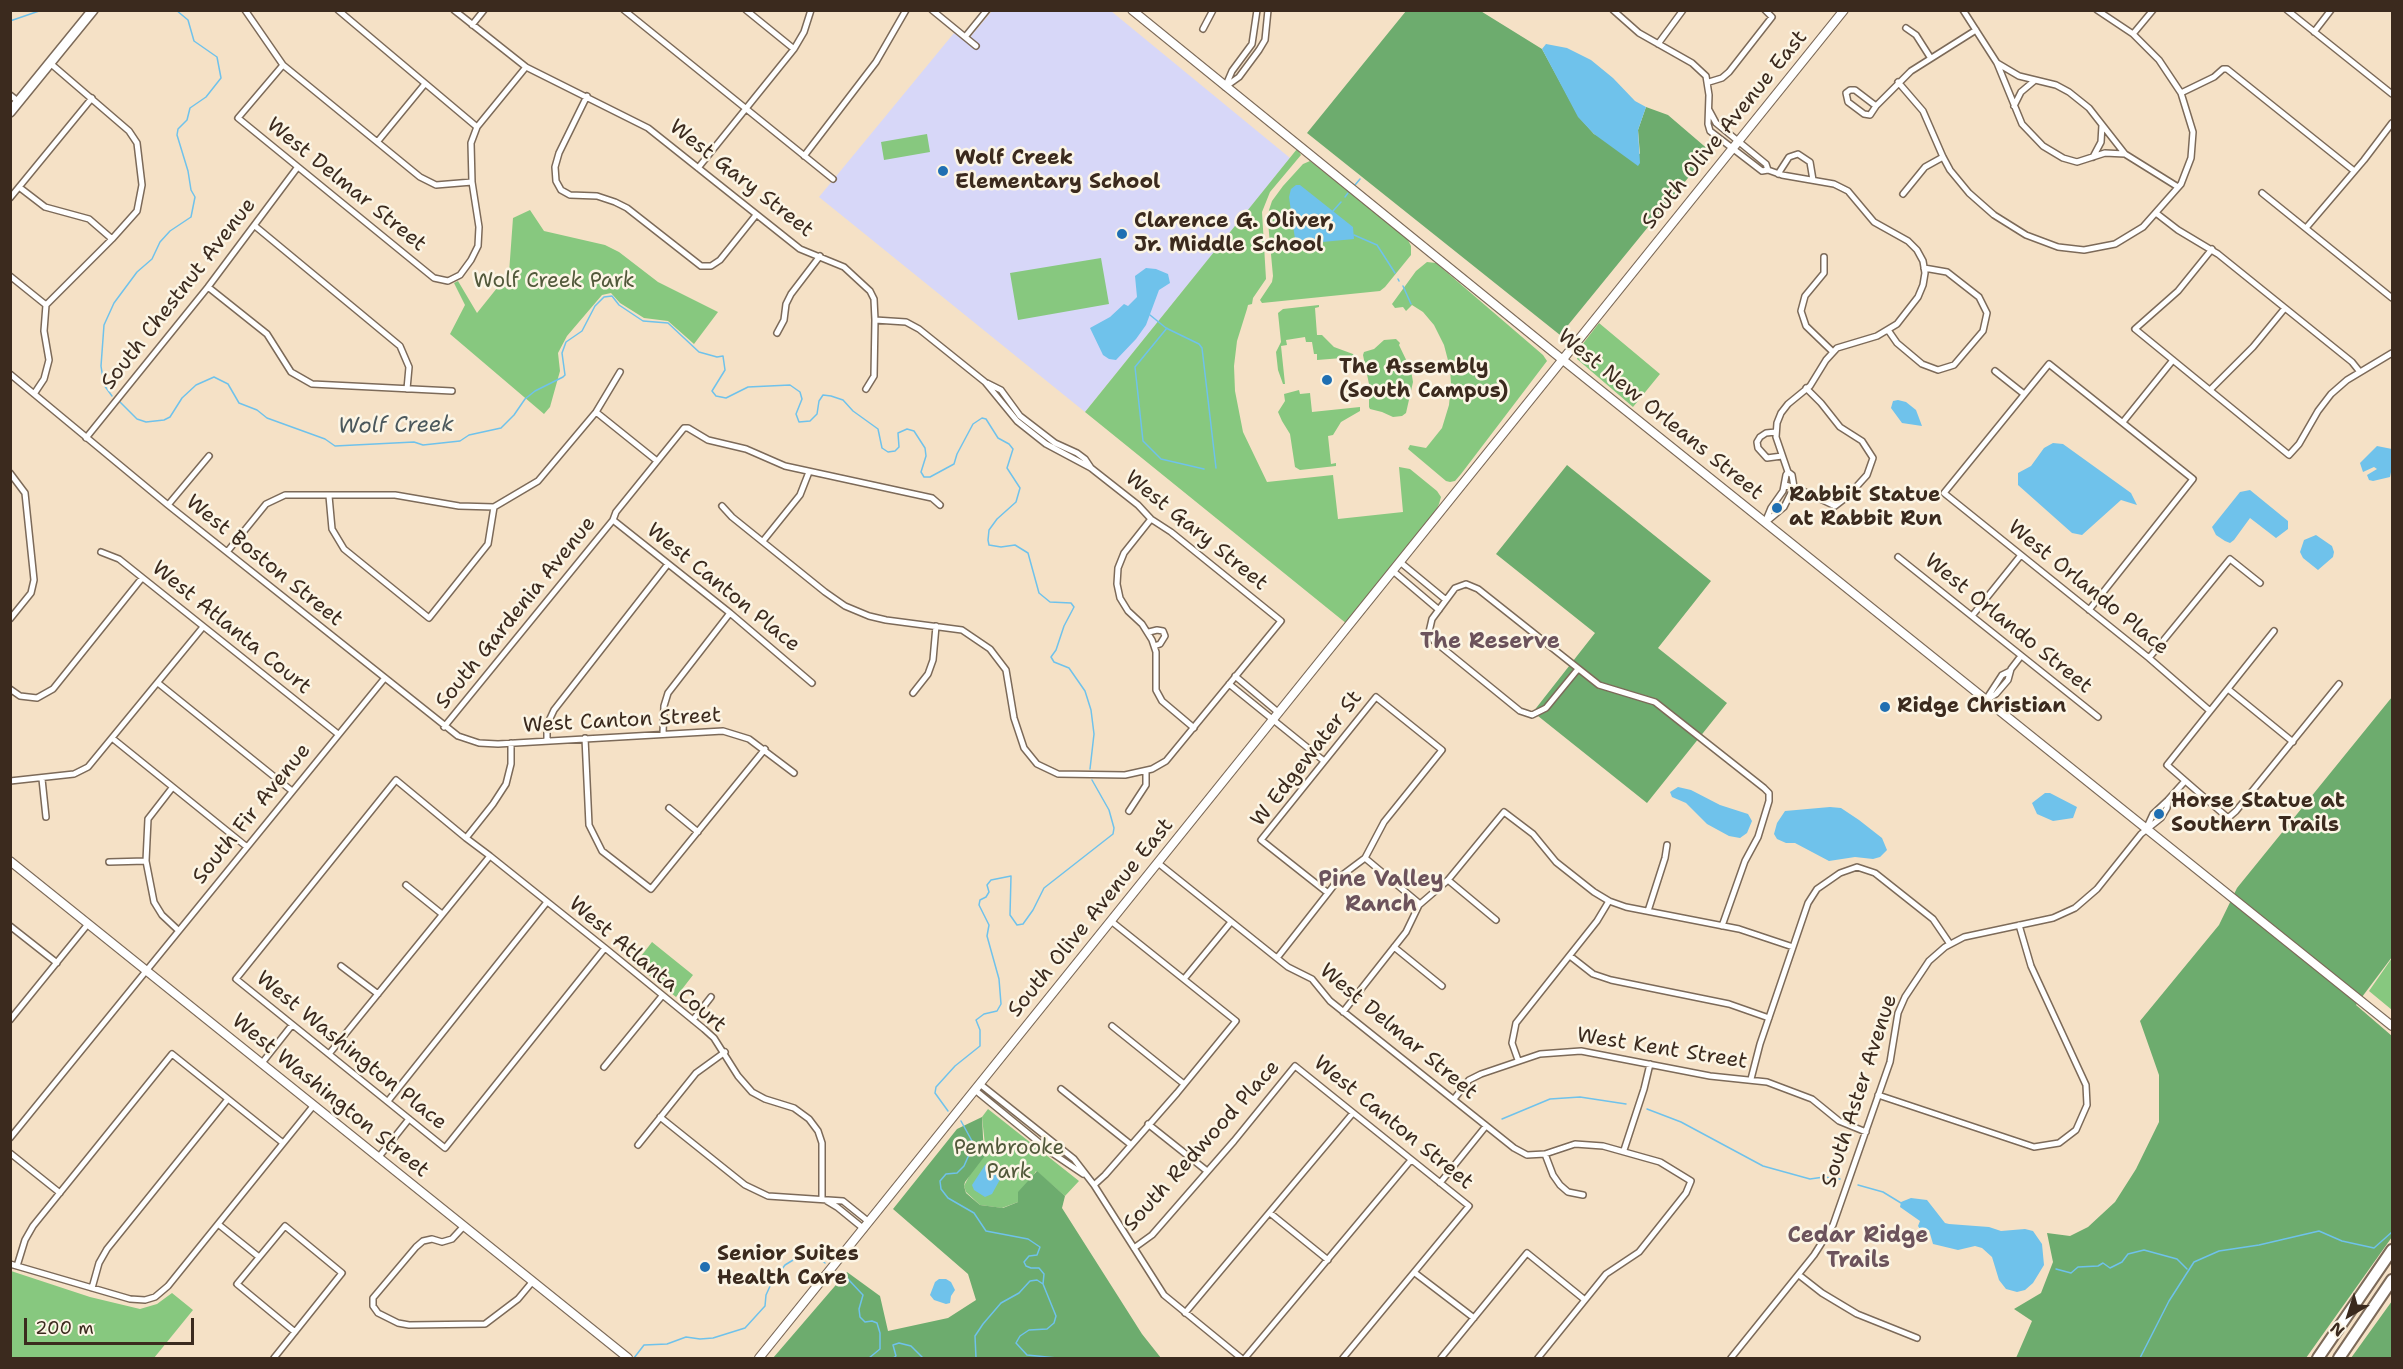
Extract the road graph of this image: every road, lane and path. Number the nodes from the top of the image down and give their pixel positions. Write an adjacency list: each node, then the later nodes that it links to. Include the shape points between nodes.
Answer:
1 (93, 10): 38 (main road)
2 (245, 10): 40 (street)
3 (338, 10): 45 (street)
4 (454, 10): 25 (street, West Gary Street)
5 (484, 10): 25 (street)
6 (624, 10): 55 (street)
7 (746, 10): 35 (street)
8 (811, 10): 35 (street)
9 (906, 10): 63 (street, via 876,62)
10 (932, 10): 31 (street)
11 (987, 10): 31 (street)
12 (1131, 10): 46 (street, West New Orleans Street)
13 (1213, 10): 26 (street)
14 (1257, 10): 32 (street)
15 (1268, 10): 36 (street)
16 (1613, 10): 33 (street)
17 (1683, 10): 33 (street)
18 (1764, 10): 43 (street, via 1773,17 1729,72)
19 (1844, 10): 60 (street, South Olive Avenue East)
20 (1963, 10): 28 (street)
21 (2097, 10): 30 (street)
22 (2153, 10): 30 (street)
23 (2287, 10): 29 (street)
24 (2331, 10): 29 (street)
25 (472, 25): 41 (street, West Gary Street)
26 (1203, 28)
27 (1906, 28): 37 (street, via 1917,35)
28 (1976, 30): 37 (street); 39 (street)
29 (2314, 32): 48 (street)
30 (2133, 34): 47 (street, via 2159,60)
31 (965, 37): 34 (street)
32 (1251, 44): 36 (street); 46 (street)
33 (1658, 44): 43 (street, via 1692,63)
34 (976, 46)
35 (794, 49): 55 (street)
36 (1260, 50): 46 (street, via 1239,77)
37 (1930, 57): 44 (street)
38 (50, 63): 51 (street); 52 (main road)
39 (1998, 63): 42 (street); 54 (street)
40 (283, 65): 59 (street); 67 (street, West Delmar Street, via 238,118)
41 (526, 67): 50 (street, West Gary Street); 58 (street)
42 (2034, 81): 54 (street, via 2021,92); 57 (street, via 2069,92)
43 (1709, 82): 60 (street, via 1710,130)
44 (1898, 82): 53 (street); 64 (street, via 1923,111)
45 (424, 84): 58 (street); 59 (street)
46 (1225, 87): 99 (street, West New Orleans Street)
47 (2181, 93): 70 (street, via 2227,69); 75 (street, via 2192,124 2193,146)
48 (2392, 94)
49 (10, 95): 52 (street)
50 (587, 96): 68 (street, West Gary Street, via 648,128); 81 (street, via 555,167 561,190 570,195 597,196 627,208 696,264 707,266 720,260)
51 (92, 98): 76 (street); 84 (street, via 129,131 139,154 142,185 137,211)
52 (14, 106)
53 (1876, 106): 53 (street, via 1855,90 1846,93 1848,102 1869,115)
54 (2014, 106): 65 (street, via 2022,124 2049,151 2077,162)
55 (746, 108): 63 (street); 68 (street)
56 (2392, 123): 70 (street)
57 (2102, 125): 61 (street); 65 (street, via 2101,142)
58 (477, 127): 74 (street, via 471,143)
59 (378, 141): 74 (street, via 420,177 436,185)
60 (1736, 145): 62 (street); 66 (street); 99 (street, South Olive Avenue East)
61 (2125, 154): 65 (street, via 2105,153); 75 (street)
62 (1754, 155): 66 (street); 69 (street)
63 (804, 156): 72 (street)
64 (1942, 157): 78 (street, via 1925,167); 80 (street, via 1962,186 2001,220 2058,247 2099,249 2120,242)
65 (2092, 159)
66 (1749, 161): 69 (street, via 1762,171)
67 (297, 168): 74 (street, West Delmar Street, via 442,281 455,279 478,246); 82 (street, South Chestnut Avenue)
68 (698, 168): 81 (street, West Gary Street)
69 (1768, 170): 71 (street)
70 (2353, 171): 83 (street)
71 (1778, 174): 73 (street); 73 (street, via 1789,157 1798,154 1810,162)
72 (832, 179)
73 (1814, 180): 88 (street, via 1848,191 1874,222 1917,250)
74 (472, 182)
75 (2178, 187): 80 (street)
76 (19, 188): 79 (street); 84 (street, via 45,207 89,219)
77 (2262, 193): 83 (street)
78 (1903, 194)
79 (10, 198)
80 (2156, 213): 85 (street)
81 (756, 215): 86 (street, West Gary Street, via 800,249)
82 (255, 226): 90 (street, South Chestnut Avenue); 105 (street, via 400,346 409,367)
83 (2306, 228): 91 (street)
84 (112, 239): 92 (street)
85 (2212, 249): 93 (street); 100 (street, via 2178,291 2135,329)
86 (820, 256): 94 (street, West Gary Street, via 844,267 865,284 874,299); 96 (street, via 791,294)
87 (1824, 257): 97 (street, via 1824,273 1805,296 1801,311 1806,326)
88 (1924, 268): 95 (street, via 1918,297); 95 (street, via 1947,273 1979,297 1987,313 1983,331 1960,360 1938,370 1922,364)
89 (10, 276): 92 (street)
90 (208, 287): 105 (street, via 267,334 291,372 312,384); 115 (street, South Chestnut Avenue)
91 (2392, 298)
92 (46, 305): 110 (street, via 44,331 49,360)
93 (2285, 308): 103 (street); 108 (street)
94 (875, 320): 107 (street, via 874,376); 131 (street, West Gary Street, via 912,325 985,382 995,385 1020,416 1055,443 1077,453)
95 (1888, 330): 97 (street)
96 (777, 333)
97 (1833, 352): 106 (street)
98 (2392, 353): 103 (street)
99 (1563, 360): 133 (street, West New Orleans Street); 139 (street, South Olive Avenue East)
100 (2172, 360): 108 (street); 113 (street)
101 (1995, 371): 111 (street)
102 (620, 372): 112 (street)
103 (2360, 372): 108 (street, via 2327,398 2289,455)
104 (10, 374): 110 (street, West Boston Street)
105 (407, 388): 109 (street)
106 (1806, 388): 114 (street, via 1784,408); 123 (street, via 1840,427 1862,441 1873,458 1867,475 1835,506)
107 (866, 389)
108 (2210, 390)
109 (452, 392)
110 (34, 393): 115 (street, West Boston Street)
111 (2024, 394): 113 (street, via 2049,364); 137 (street, West Orlando Place, via 1944,493)
112 (596, 412): 118 (street); 129 (street, via 538,481)
113 (2123, 422): 146 (street, via 2193,479)
114 (1776, 432): 117 (street); 117 (street, via 1760,437 1758,448 1767,458)
115 (86, 438): 126 (street, West Boston Street)
116 (209, 456): 126 (street)
117 (1782, 456): 120 (street)
118 (657, 461): 119 (street, South Gardenia Avenue, via 680,432 688,428 708,440); 132 (street, South Gardenia Avenue)
119 (809, 472): 127 (street, via 932,498); 134 (street, via 800,495)
120 (1788, 472): 122 (street); 123 (street)
121 (13, 474): 149 (street, via 25,493 34,580 31,593)
122 (1785, 485): 123 (street); 125 (street)
123 (1794, 487): 130 (street)
124 (329, 496): 129 (street, via 394,495 459,506); 129 (street, via 332,529 344,549 429,618 489,544); 136 (street, via 285,495 266,504)
125 (1776, 501): 130 (street); 133 (street)
126 (168, 505): 136 (street, West Boston Street)
127 (940, 505)
128 (723, 506): 134 (street)
129 (494, 507)
130 (1784, 507): 133 (street)
131 (1151, 519): 152 (street, via 1124,553 1117,584 1128,611); 158 (street, West Gary Street, via 1281,621)
132 (613, 520): 140 (street, West Canton Place); 171 (street, South Gardenia Avenue)
133 (1766, 522): 167 (street, West New Orleans Street)
134 (763, 541): 150 (street, via 825,592 857,612)
135 (101, 552): 142 (street, West Atlanta Court, via 119,559)
136 (227, 552): 159 (street, West Boston Street)
137 (2021, 555): 146 (street, West Orlando Place); 148 (street)
138 (1898, 557): 148 (street, West Orlando Street)
139 (1400, 562): 141 (street, South Olive Avenue East); 144 (street)
140 (668, 564): 147 (street, West Canton Place); 177 (street, via 554,710 547,725)
141 (1393, 571): 145 (street); 169 (street, South Olive Avenue East)
142 (142, 578): 151 (street, West Atlanta Court); 164 (street, via 53,689 37,698 20,696)
143 (2260, 583): 156 (street, via 2230,559)
144 (1446, 600): 145 (street); 157 (street, via 1455,588 1466,584 1478,589)
145 (1439, 610): 157 (street, via 1429,632 1434,641 1520,711 1532,715 1546,708)
146 (2089, 610): 156 (street, West Orlando Place)
147 (730, 613): 161 (street, West Canton Place); 173 (street, via 668,693)
148 (1972, 616): 155 (street, West Orlando Street)
149 (10, 619)
150 (936, 626): 166 (street, via 933,660); 182 (street, via 968,633 1000,659 1008,678 1020,740 1037,764 1068,775)
151 (202, 627): 160 (street); 174 (street, West Atlanta Court)
152 (1149, 632): 154 (street); 154 (street, via 1163,631 1165,636 1160,644)
153 (2274, 632): 165 (street)
154 (1153, 643): 172 (street, via 1156,690 1162,701)
155 (2021, 656): 167 (street, via 2008,680); 170 (street, West Orlando Street)
156 (2149, 658): 168 (street, West Orlando Place)
157 (1578, 669): 217 (street, via 1599,685 1655,702 1769,794 1758,837 1744,861)
158 (1235, 676): 162 (street); 169 (street)
159 (384, 678): 171 (street, West Boston Street); 174 (street, South Fir Avenue)
160 (158, 683): 175 (street); 188 (street)
161 (812, 683)
162 (1229, 684): 169 (street); 172 (street)
163 (2339, 684): 178 (street)
164 (10, 689)
165 (2228, 689): 168 (street); 178 (street)
166 (913, 693)
167 (1987, 700): 192 (street, West New Orleans Street)
168 (2210, 711): 186 (street, via 2167,765)
169 (1276, 716): 181 (street); 202 (street, South Olive Avenue East)
170 (2098, 717)
171 (444, 727): 179 (street, West Boston Street, via 471,741)
172 (1194, 728): 182 (street, via 1166,761)
173 (663, 733): 176 (street, West Canton Street); 180 (street, West Canton Street, via 723,731 740,735)
174 (338, 734): 188 (street, South Fir Avenue)
175 (111, 738): 184 (street, via 84,770); 187 (street)
176 (585, 738): 177 (street, West Canton Street); 193 (street, via 589,825 602,851 651,890)
177 (547, 741): 179 (street, West Canton Street)
178 (2293, 741): 186 (street, via 2228,818)
179 (511, 743): 194 (street, via 506,784)
180 (765, 749): 183 (street, West Canton Street); 193 (street)
181 (1324, 761): 198 (street, W Edgewater St, via 1376,697 1442,750 1384,822); 205 (street, W Edgewater St, via 1261,840)
182 (1146, 771): 190 (street, via 1146,785)
183 (794, 773)
184 (42, 779): 185 (street); 191 (street)
185 (10, 781)
186 (2185, 781): 192 (street, South Aster Avenue, via 2168,800 2161,818)
187 (172, 788): 196 (street); 200 (street, via 148,819)
188 (292, 791): 196 (street, South Fir Avenue)
189 (669, 808): 193 (street)
190 (1129, 811)
191 (46, 817)
192 (2147, 828): 215 (street, South Aster Avenue, via 2086,900 2061,915); 240 (street, West New Orleans Street)
193 (698, 832)
194 (466, 838): 197 (street, West Atlanta Court); 229 (street, West Atlanta Court, via 396,780)
195 (1666, 845): 209 (street)
196 (247, 848): 218 (street, South Fir Avenue)
197 (490, 856): 207 (street, West Atlanta Court); 210 (street)
198 (1365, 858): 205 (street, via 1341,876); 208 (street)
199 (10, 861): 214 (street, West Washington Street)
200 (146, 861): 201 (street); 218 (street, via 154,902)
201 (110, 862)
202 (1158, 863): 212 (street, South Olive Avenue East); 213 (street, West Delmar Street)
203 (1448, 880): 206 (street, via 1504,812 1533,834 1556,862); 208 (street); 211 (street)
204 (406, 885): 210 (street)
205 (1328, 893): 224 (street)
206 (1609, 901): 209 (street); 223 (street)
207 (547, 902): 222 (street, West Atlanta Court); 255 (street)
208 (1420, 904): 220 (street)
209 (1648, 911): 217 (street)
210 (442, 914): 231 (street)
211 (1496, 920)
212 (1111, 921): 228 (street); 250 (street, South Olive Avenue East)
213 (1231, 922): 224 (street, West Delmar Street); 228 (street)
214 (88, 924): 225 (street); 227 (street, West Washington Street)
215 (2019, 925): 219 (street, South Aster Avenue, via 1964,937); 252 (street, via 2031,966 2086,1085 2088,1105 2076,1130 2059,1143 2034,1147)
216 (10, 926): 225 (street)
217 (1722, 926): 221 (street)
218 (178, 930): 227 (street, South Fir Avenue)
219 (1950, 944): 221 (street, via 1933,919 1866,868 1844,870 1817,889); 252 (street, South Aster Avenue, via 1929,961 1902,1003 1893,1050)
220 (1394, 947): 230 (street); 234 (street)
221 (1793, 947): 235 (street)
222 (604, 948): 232 (street, West Atlanta Court); 259 (street, West Washington Place, via 445,1148)
223 (1570, 956): 235 (street, via 1593,974 1611,981 1729,1004); 243 (street, via 1516,1023 1512,1043)
224 (1277, 958): 234 (street, West Delmar Street, via 1312,979)
225 (57, 963): 236 (street)
226 (340, 966): 231 (street)
227 (146, 970): 244 (street, West Washington Street); 263 (street, South Fir Avenue)
228 (1184, 979): 249 (street, via 1236,1021)
229 (236, 980): 238 (street, West Washington Place)
230 (1442, 986)
231 (378, 993): 242 (street)
232 (662, 996): 237 (street, West Atlanta Court); 247 (street)
233 (711, 997): 237 (street)
234 (1343, 1012): 254 (street, West Delmar Street)
235 (1769, 1017): 248 (street)
236 (11, 1019)
237 (693, 1020): 241 (street, West Atlanta Court)
238 (292, 1025): 242 (street, West Washington Place); 244 (street)
239 (1112, 1026): 249 (street)
240 (2392, 1026)
241 (724, 1052): 258 (street, via 696,1073); 277 (street, West Atlanta Court, via 752,1092 797,1109 814,1125 822,1143)
242 (329, 1054): 255 (street, West Washington Place)
243 (1518, 1060): 245 (street, West Kent Street, via 1574,1050); 254 (street, West Kent Street, via 1473,1078)
244 (262, 1064): 256 (street, West Washington Street)
245 (1650, 1064): 248 (street, West Kent Street, via 1710,1076); 267 (street)
246 (1295, 1066): 257 (street, West Canton Street); 272 (street, South Redwood Place)
247 (604, 1067)
248 (1751, 1079): 262 (street, West Kent Street, via 1809,1097 1839,1121)
249 (1184, 1084): 260 (street)
250 (978, 1087): 274 (street, via 1074,1159); 280 (street, South Olive Avenue East)
251 (1061, 1089): 265 (street)
252 (1878, 1095): 262 (street, South Aster Avenue)
253 (228, 1099): 264 (street); 275 (street, via 172,1054); 291 (street, via 104,1253)
254 (1454, 1099): 261 (street, West Delmar Street)
255 (388, 1101): 259 (street, West Washington Place)
256 (314, 1105): 264 (street); 270 (street, West Washington Street)
257 (1353, 1113): 271 (street, West Canton Street); 278 (street)
258 (660, 1117): 266 (street); 277 (street, via 745,1185 768,1196)
259 (409, 1119): 270 (street)
260 (1148, 1124): 265 (street); 272 (street)
261 (1486, 1125): 269 (street, West Delmar Street, via 1523,1153); 273 (street)
262 (1866, 1132): 288 (street, South Aster Avenue, via 1833,1225)
263 (10, 1138)
264 (283, 1143): 279 (street)
265 (1130, 1144): 274 (street)
266 (638, 1145)
267 (1624, 1150): 269 (street, via 1575,1144); 292 (street, via 1670,1167 1692,1181 1639,1252 1606,1274)
268 (10, 1153): 275 (street)
269 (1545, 1154): 276 (street, via 1560,1185 1568,1192)
270 (378, 1158): 281 (street, West Washington Street)
271 (1411, 1160): 273 (street, West Canton Street); 285 (street)
272 (1207, 1172): 282 (street, South Redwood Place, via 1152,1235)
273 (1440, 1183): 287 (street, West Canton Street, via 1469,1206)
274 (1094, 1185): 282 (street)
275 (60, 1192): 286 (street, via 28,1234)
276 (1583, 1195)
277 (822, 1199): 280 (street)
278 (1270, 1213): 285 (street); 293 (street)
279 (218, 1224): 284 (street); 291 (street, via 164,1291 145,1300)
280 (866, 1225): 299 (street, South Olive Avenue East)
281 (464, 1226): 289 (street, West Washington Street); 289 (street, via 452,1239 423,1241 416,1247 373,1298 378,1313 409,1325 485,1324 518,1299)
282 (1134, 1248): 293 (street, via 1161,1290)
283 (2392, 1250): 305 (highway)
284 (259, 1257): 295 (street, via 237,1284); 295 (street, via 285,1226 342,1273)
285 (1328, 1260): 300 (street)
286 (14, 1265): 291 (street)
287 (1415, 1273): 294 (street); 301 (street)
288 (1799, 1275): 296 (street, via 1857,1314); 304 (street, South Aster Avenue)
289 (532, 1281): 298 (street, West Washington Street)
290 (2392, 1281): 306 (highway)
291 (92, 1288)
292 (1585, 1300): 294 (street, via 1527,1253); 303 (street)
293 (1185, 1313): 300 (street)
294 (1474, 1318): 302 (street)
295 (295, 1332): 297 (street)
296 (1917, 1338)
297 (274, 1359)
298 (628, 1359)
299 (759, 1359)
300 (1243, 1359)
301 (1343, 1359)
302 (1441, 1359)
303 (1538, 1359)
304 (1731, 1359)
305 (2318, 1359)
306 (2339, 1359)

